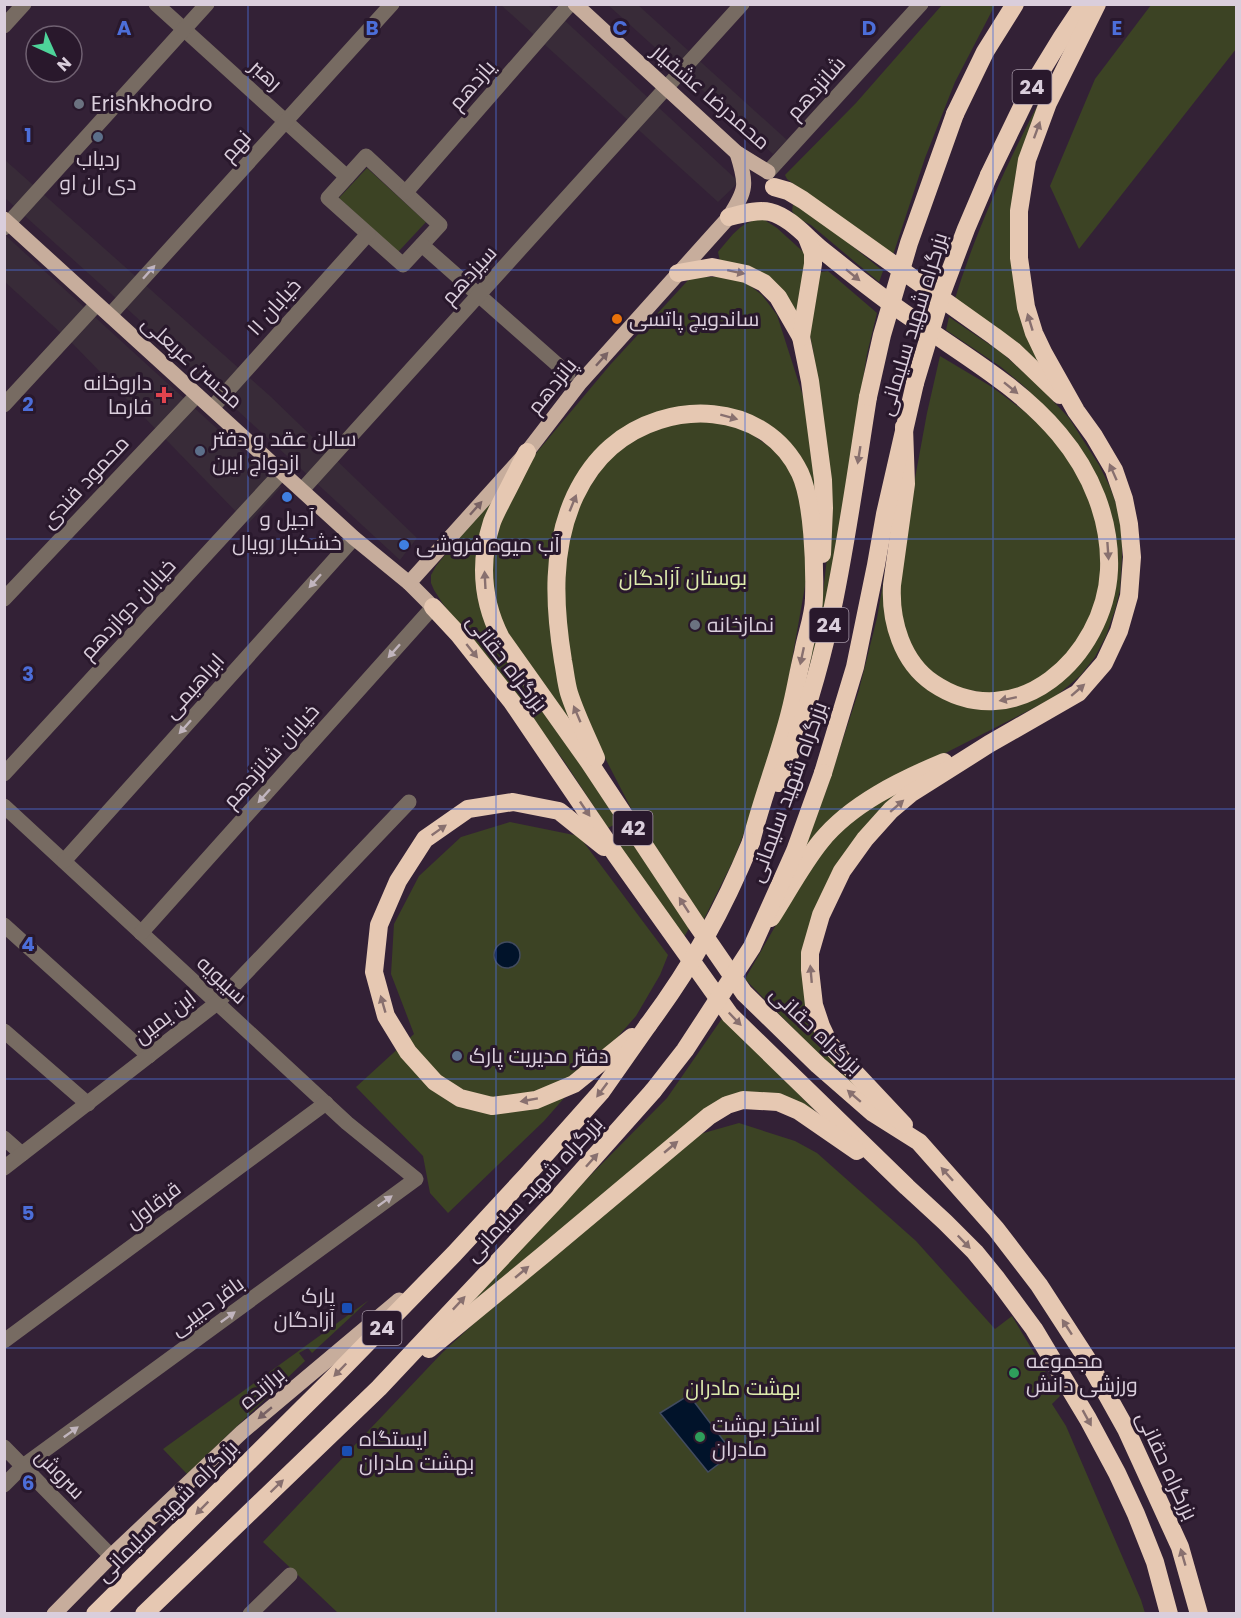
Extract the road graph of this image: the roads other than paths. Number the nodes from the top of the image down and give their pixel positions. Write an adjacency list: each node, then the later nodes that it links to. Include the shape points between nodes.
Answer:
1 (24, 4): 12 (street)
2 (156, 4): 13 (street, رهبر)
3 (207, 4): 13 (street)
4 (392, 4): 15 (street, نهم)
5 (570, 4): 19 (street, یازدهم)
6 (575, 4): 14 (main road, محمدرضا عشقیار)
7 (742, 4): 14 (street, سیزدهم)
8 (921, 4): 18 (street, شانزدهم)
9 (1015, 4): 50 (highway, بزرگراه شهید سلیمانی / 24, one-way to 50, bridge, via 985,52 955,114 909,243 868,397 842,567 828,630 804,716)
10 (1084, 4): 36 (highway, بزرگراه شهید سلیمانی / 24, bridge, via 1032,86 966,229)
11 (1097, 4): 35 (highway, one-way to 11, via 1030,323 1021,279 1018,230 1027,160 1040,122)
12 (4, 26)
13 (184, 30): 15 (street, رهبر); 22 (street)
14 (667, 88): 16 (main road, محمدرضا عشقیار); 27 (street, سیزدهم)
15 (286, 122): 17 (street, رهبر); 29 (street, نهم, one-way to 15)
16 (737, 153): 18 (main road, محمدرضا عشقیار); 20 (main road, پانزدهم, via 745,183 742,197)
17 (347, 177): 19 (street, via 366,156); 23 (street, via 328,198)
18 (771, 180): 21 (highway); 35 (highway, via 1014,351)
19 (406, 192): 25 (street, via 440,225)
20 (729, 217): 21 (highway, via 758,211); 26 (main road, پانزدهم)
21 (785, 218): 24 (highway)
22 (6, 224): 28 (main road, محسن عربعلی)
23 (368, 234): 25 (street, via 403,265); 34 (street, خیابان ۱۱)
24 (807, 238): 30 (highway, via 813,264); 36 (highway, one-way to 36, via 872,291 1031,404 1059,433 1088,477 1104,520 1109,571 1106,592 1083,647 1067,667 1035,690 998,702 958,696 926,678 904,648 891,602 906,484)
25 (422, 245): 27 (street)
26 (678, 273): 30 (highway, one-way to 30, via 711,267 746,274 764,283 778,297); 37 (main road, پانزدهم, one-way to 26, via 580,383)
27 (479, 295): 31 (street); 39 (street, سیزدهم)
28 (97, 304): 29 (main road, محسن عربعلی); 33 (street)
29 (110, 315): 32 (main road, محسن عربعلی)
30 (801, 337): 43 (highway, via 819,438 824,508)
31 (568, 374)
32 (197, 395): 34 (main road, محسن عربعلی); 42 (street, محمود قندی)
33 (4, 405)
34 (212, 408): 38 (main road, محسن عربعلی)
35 (1076, 411): 45 (highway, one-way to 35, via 1078,693 1104,663 1130,596 1130,524 1124,499 1114,470)
36 (904, 427): 55 (highway, بزرگراه شهید سلیمانی / 24, bridge, via 855,667 795,851)
37 (527, 452): 41 (main road, پانزدهم, one-way to 37); 48 (highway, بزرگراه حقانی / 42, one-way to 37, via 501,638 488,608 484,567 487,541)
38 (282, 472): 39 (main road, محسن عربعلی); 46 (street, خیابان دوازدهم)
39 (302, 490): 40 (main road, محسن عربعلی)
40 (354, 538): 41 (main road, محسن عربعلی); 52 (street, ابراهیمی, one-way to 52)
41 (409, 583): 44 (main road, محسن عربعلی)
42 (4, 599)
43 (814, 601): 48 (highway, one-way to 43, via 568,692 556,608 556,572 564,526 575,496 598,460 642,427 691,413 714,413 754,425 782,448 803,481 811,530); 50 (highway, one-way to 50, via 789,713)
44 (433, 607): 51 (highway, بزرگراه حقانی / 42, one-way to 51, via 512,702); 54 (street, خیابان شانزدهم, one-way to 54)
45 (988, 744): 55 (highway, via 927,769 853,810 820,842); 63 (highway, one-way to 45, via 830,1043 814,1005 810,953 821,915 842,871 865,839 910,794)
46 (4, 774)
47 (409, 802): 56 (street, ابن یمین)
48 (619, 805): 63 (highway, بزرگراه حقانی / 42, one-way to 48, via 873,1113 744,993)
49 (4, 806): 52 (street, سیبویه)
50 (752, 842): 57 (highway, بزرگراه شهید سلیمانی / 24, bridge, via 710,930 675,989)
51 (616, 855): 57 (highway, one-way to 51, via 574,1084 536,1100 492,1106 460,1098 435,1082 408,1052 386,1016 374,972 379,925 399,881 425,839 468,809 513,802 559,811); 67 (highway, بزرگراه حقانی / 42, one-way to 67, via 730,1015)
52 (64, 861): 54 (street, سیبویه)
53 (4, 925): 59 (street)
54 (141, 933): 56 (street, سیبویه)
55 (752, 947): 70 (highway, بزرگراه شهید سلیمانی / 24, one-way to 55, bridge, via 653,1091 685,1050)
56 (217, 1003): 59 (street, ابن یمین); 60 (street, سیبویه)
57 (648, 1024): 68 (highway, بزرگراه شهید سلیمانی / 24, one-way to 68, via 601,1092)
58 (4, 1031): 61 (street)
59 (148, 1056): 61 (street, ابن یمین)
60 (326, 1103): 66 (street, سیبویه); 69 (street, قرقاول)
61 (88, 1104): 64 (street, ابن یمین)
62 (4, 1138): 64 (street)
63 (919, 1142): 81 (highway, بزرگراه حقانی / 42, one-way to 63, via 1180,1547 1126,1429 1087,1359 1039,1284)
64 (22, 1154): 65 (street, ابن یمین)
65 (4, 1168)
66 (416, 1179): 72 (street, باقر حبیبی, one-way to 66)
67 (907, 1187): 70 (highway, one-way to 67, via 727,1105 759,1100 778,1102 799,1111); 80 (highway, بزرگراه حقانی / 42, one-way to 80, via 977,1254 1034,1329 1089,1419 1121,1483 1155,1562)
68 (454, 1254): 74 (main road, برازنده, one-way to 74, via 242,1432); 77 (highway, بزرگراه شهید سلیمانی / 24, one-way to 77)
69 (4, 1341)
70 (379, 1388): 78 (highway, بزرگراه شهید سلیمانی / 24, one-way to 70)
71 (4, 1447): 72 (street, سروش)
72 (23, 1466): 73 (street, باقر حبیبی); 74 (street, سروش)
73 (4, 1485)
74 (111, 1556): 76 (main road, برازنده)
75 (290, 1575): 79 (street)
76 (54, 1614)
77 (95, 1614)
78 (144, 1614)
79 (250, 1614)
80 (1170, 1614)
81 (1199, 1614)

